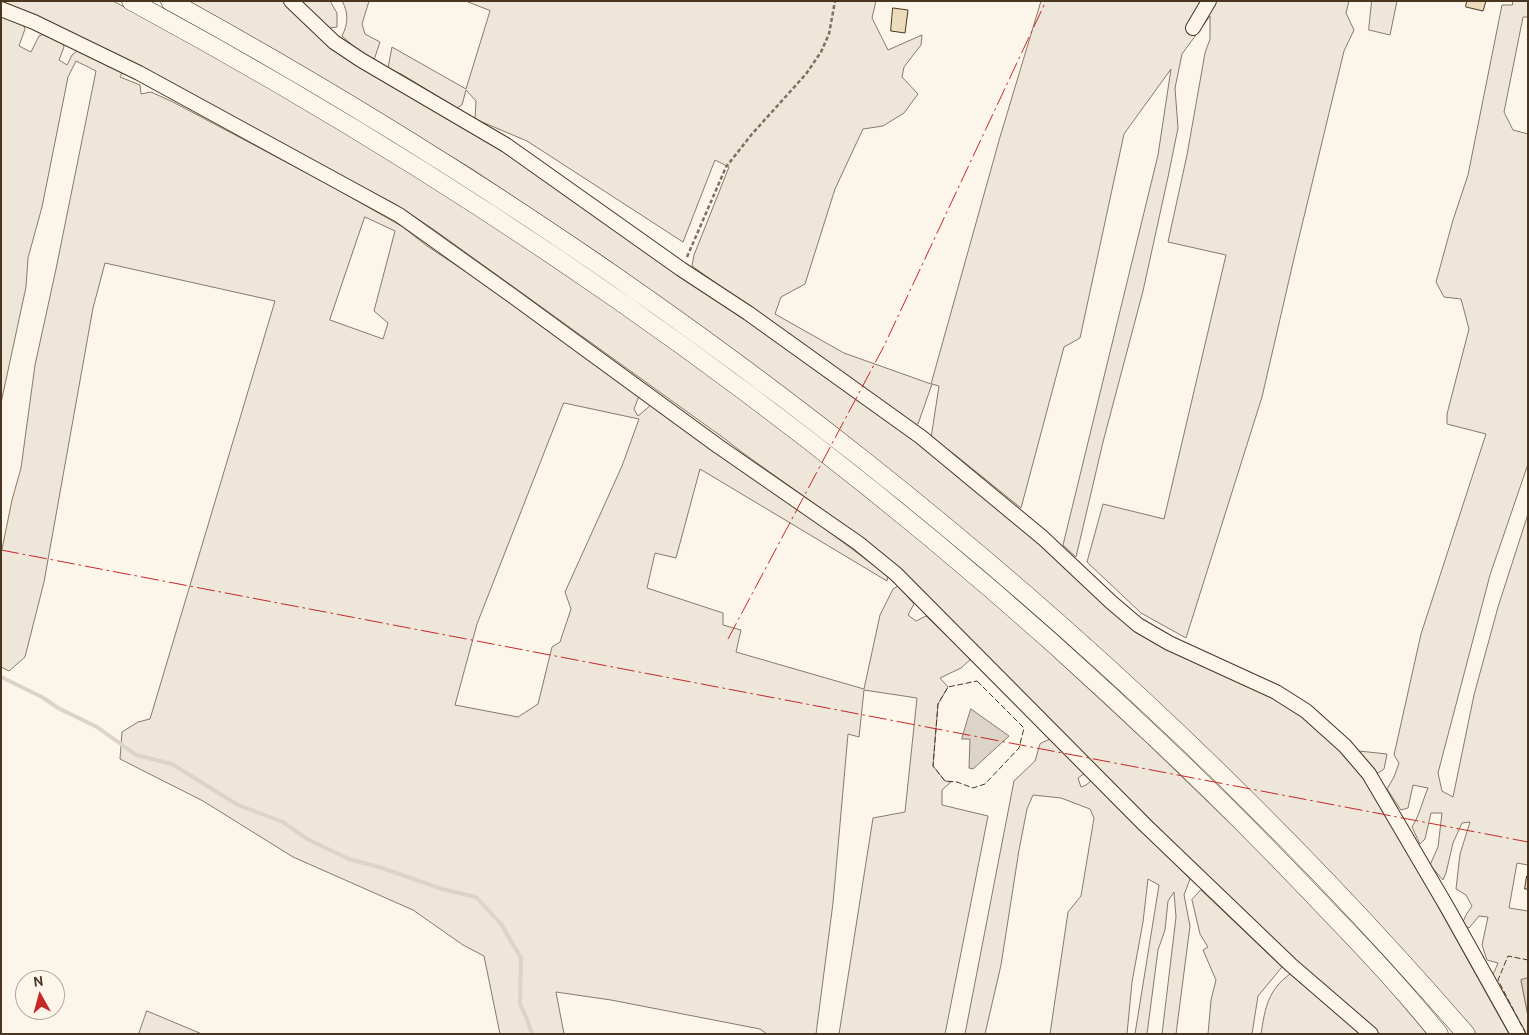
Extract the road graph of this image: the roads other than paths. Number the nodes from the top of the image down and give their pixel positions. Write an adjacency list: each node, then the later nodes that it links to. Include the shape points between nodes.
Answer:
1 (131, 1): 8 (main road, via 298,94 479,206 644,318 836,461 978,578 1133,717 1312,893)
2 (170, 1): 9 (main road, via 366,113 548,229 712,344 876,470 1056,622 1188,744 1338,894)
3 (291, 1): 10 (street, via 334,42 360,60 506,145 921,437 1043,538 1138,625 1169,643 1276,692 1306,711 1369,774)
4 (1209, 1): 6 (street)
5 (1, 9): 7 (street, via 139,74 398,215 858,543 896,574 1145,825 1291,966)
6 (1193, 28)
7 (1371, 1034)
8 (1439, 1034)
9 (1466, 1034)
10 (1518, 1034)

